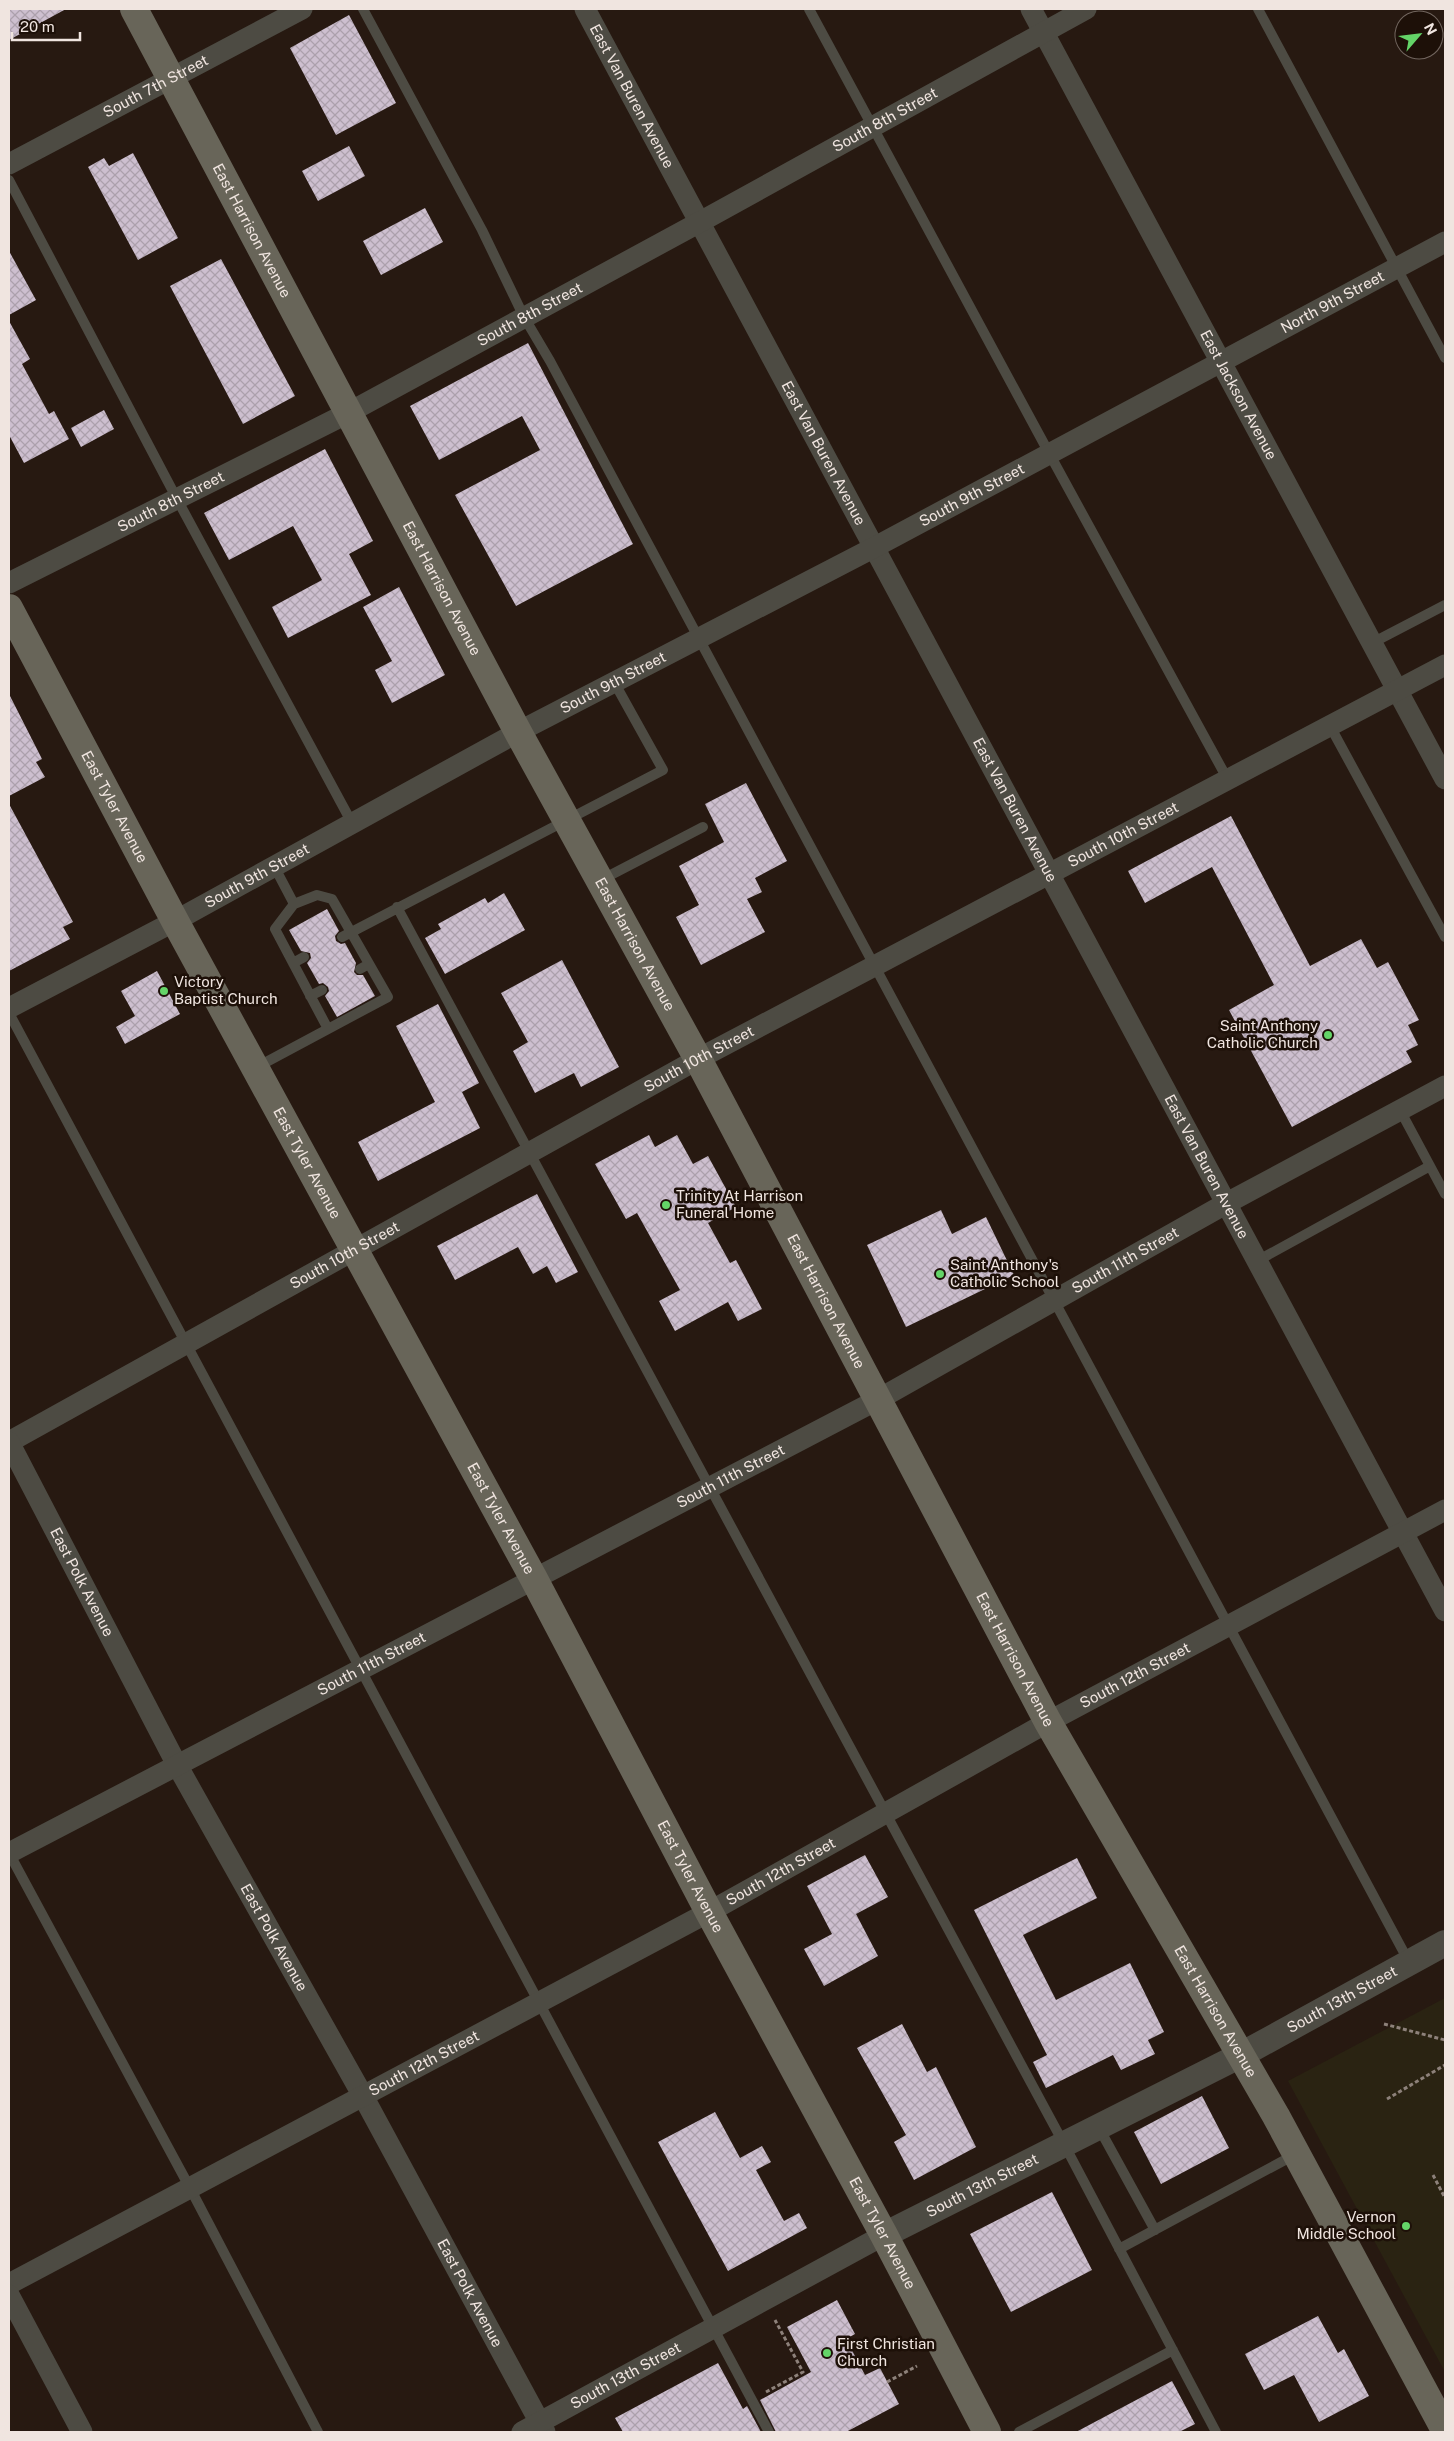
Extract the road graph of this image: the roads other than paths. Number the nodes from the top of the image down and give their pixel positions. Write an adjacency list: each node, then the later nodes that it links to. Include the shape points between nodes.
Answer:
1 (134, 9): 10 (main road, East Harrison Avenue)
2 (302, 9): 10 (street, South 7th Street)
3 (363, 9): 17 (lane, via 482,230)
4 (585, 9): 14 (street, East Van Buren Avenue)
5 (809, 9): 11 (lane)
6 (1031, 9): 9 (street, East Jackson Avenue)
7 (1086, 9): 9 (street, South 8th Street)
8 (1258, 9): 16 (lane)
9 (1043, 32): 11 (street, South 8th Street); 19 (street, East Jackson Avenue)
10 (170, 78): 12 (street, South 7th Street); 20 (main road, East Harrison Avenue)
11 (872, 126): 14 (street, South 8th Street); 21 (lane)
12 (9, 164)
13 (9, 180): 22 (lane)
14 (700, 222): 17 (street, South 8th Street); 23 (street, East Van Buren Avenue)
15 (1445, 242): 16 (street, North 9th Street)
16 (1397, 268): 18 (lane); 19 (street, North 9th Street)
17 (524, 317): 20 (street, South 8th Street); 27 (lane)
18 (1445, 358)
19 (1220, 361): 21 (street, South 9th Street); 28 (street, East Jackson Avenue)
20 (348, 412): 22 (street, South 8th Street); 33 (main road, East Harrison Avenue)
21 (1049, 454): 23 (street, South 9th Street); 35 (lane)
22 (177, 499): 24 (street, South 8th Street); 37 (lane)
23 (875, 547): 27 (street, South 9th Street); 40 (street, East Van Buren Avenue)
24 (9, 583)
25 (1445, 605): 28 (lane)
26 (9, 608): 44 (main road, East Tyler Avenue)
27 (699, 638): 30 (street, South 9th Street); 49 (lane)
28 (1372, 643): 31 (street, East Jackson Avenue)
29 (1445, 665): 31 (street, South 10th Street)
30 (614, 682): 33 (street, South 9th Street); 36 (lane, via 663,770)
31 (1397, 690): 32 (street, South 10th Street); 34 (street, East Jackson Avenue)
32 (1330, 726): 35 (street, South 10th Street); 46 (lane)
33 (518, 732): 36 (main road, East Harrison Avenue); 37 (street, South 9th Street)
34 (1445, 779)
35 (1228, 780): 40 (street, South 10th Street)
36 (566, 819): 41 (main road, East Harrison Avenue); 43 (lane)
37 (352, 823): 39 (street, South 9th Street)
38 (703, 826): 41 (lane)
39 (274, 866): 42 (lane); 44 (street, South 9th Street)
40 (1050, 875): 49 (street, South 10th Street); 62 (street, East Van Buren Avenue)
41 (600, 881): 55 (main road, East Harrison Avenue)
42 (294, 904): 45 (lane, via 317,895 332,899); 48 (lane, via 275,929)
43 (397, 907): 45 (lane); 59 (lane)
44 (175, 921): 52 (street, South 9th Street); 56 (main road, East Tyler Avenue)
45 (347, 934): 54 (lane, via 364,967 388,997)
46 (1445, 937)
47 (304, 957): 48 (lane)
48 (293, 963): 51 (lane)
49 (875, 966): 55 (street, South 10th Street); 65 (lane)
50 (322, 990): 51 (lane)
51 (310, 996): 54 (lane)
52 (9, 1008)
53 (9, 1013): 66 (lane)
54 (328, 1029): 56 (lane)
55 (698, 1059): 59 (street, South 10th Street); 67 (main road, East Harrison Avenue)
56 (255, 1068): 63 (main road, East Tyler Avenue)
57 (1445, 1086): 58 (street, South 11th Street)
58 (1400, 1110): 60 (lane); 62 (street, South 11th Street)
59 (529, 1152): 63 (street, South 10th Street); 69 (lane)
60 (1430, 1166): 61 (lane); 64 (lane)
61 (1445, 1194)
62 (1227, 1204): 64 (street, East Van Buren Avenue); 65 (street, South 11th Street)
63 (353, 1249): 66 (street, South 10th Street); 72 (main road, East Tyler Avenue)
64 (1257, 1261): 71 (street, East Van Buren Avenue)
65 (1054, 1300): 67 (street, South 11th Street); 74 (lane)
66 (185, 1344): 68 (street, South 10th Street); 75 (lane)
67 (879, 1399): 69 (street, South 11th Street); 76 (main road, East Harrison Avenue)
68 (9, 1442): 77 (street, East Polk Avenue)
69 (710, 1487): 72 (street, South 11th Street); 78 (lane)
70 (1445, 1510): 71 (street, South 12th Street)
71 (1403, 1532): 73 (street, East Van Buren Avenue); 74 (street, South 12th Street)
72 (534, 1579): 75 (street, South 11th Street); 80 (main road, East Tyler Avenue)
73 (1445, 1611)
74 (1227, 1626): 76 (street, South 12th Street); 82 (lane)
75 (361, 1669): 77 (street, South 11th Street); 83 (lane)
76 (1048, 1722): 78 (street, South 12th Street); 84 (main road, East Harrison Avenue)
77 (177, 1765): 79 (street, South 11th Street); 85 (street, East Polk Avenue)
78 (884, 1814): 80 (street, South 12th Street); 87 (lane)
79 (9, 1853): 89 (lane)
80 (709, 1912): 83 (street, South 12th Street); 91 (main road, East Tyler Avenue)
81 (1445, 1943): 82 (street, South 13th Street)
82 (1409, 1962): 84 (street, South 13th Street)
83 (540, 2002): 85 (street, South 12th Street); 95 (lane)
84 (1241, 2055): 86 (street, South 13th Street); 88 (main road, East Harrison Avenue)
85 (363, 2096): 89 (street, South 12th Street); 97 (street, East Polk Avenue)
86 (1099, 2127): 87 (street, South 13th Street); 90 (lane)
87 (1064, 2144): 91 (street, South 13th Street); 92 (lane)
88 (1296, 2153): 90 (lane); 98 (main road, East Harrison Avenue)
89 (190, 2188): 93 (street, South 12th Street); 100 (lane)
90 (1155, 2230): 92 (lane)
91 (884, 2235): 95 (street, South 13th Street); 102 (main road, East Tyler Avenue)
92 (1119, 2249): 96 (lane)
93 (9, 2284)
94 (9, 2295): 99 (street)
95 (713, 2328): 97 (street, South 13th Street); 101 (lane)
96 (1173, 2350): 103 (lane); 104 (lane)
97 (535, 2429)
98 (1445, 2430)
99 (82, 2432)
100 (318, 2432)
101 (769, 2432)
102 (987, 2432)
103 (1019, 2432)
104 (1216, 2432)

